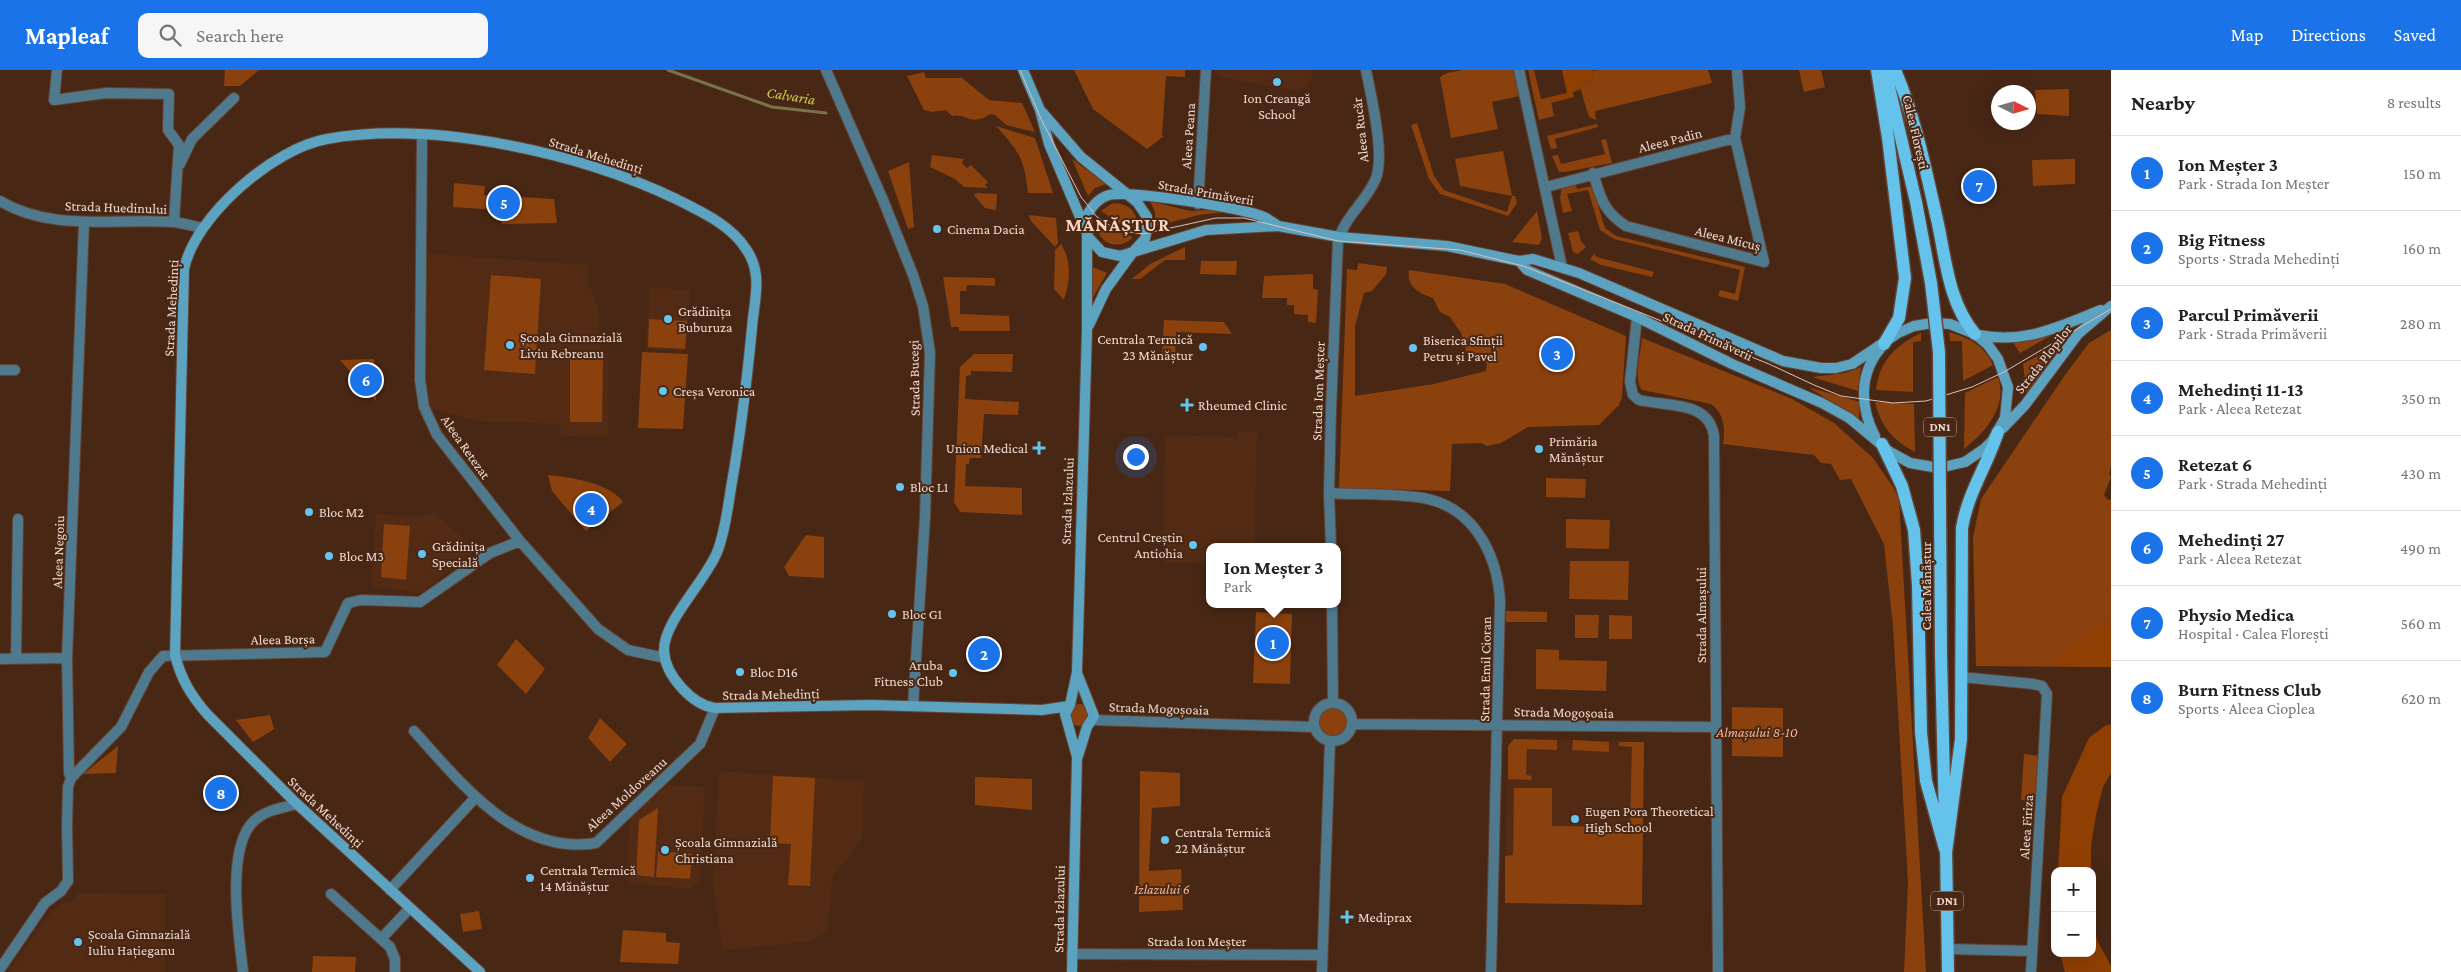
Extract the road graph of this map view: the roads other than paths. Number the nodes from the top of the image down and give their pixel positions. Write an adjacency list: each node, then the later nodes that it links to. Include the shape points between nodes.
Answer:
1 (57, 70): 15 (street, via 54,100 106,93 168,94 168,130 179,145)
2 (826, 70): 54 (street, Strada Bucegi, via 884,200 913,275 923,306 930,353 925,517)
3 (1023, 70): 12 (main road, Strada Primăverii)
4 (1206, 70): 21 (street, Aleea Peana)
5 (1366, 70): 27 (street, Aleea Rucăr, via 1374,110 1378,167 1371,187 1345,222)
6 (1519, 70): 17 (street)
7 (1737, 70): 14 (street, via 1740,107)
8 (1877, 70): 35 (main road, via 1905,278 1898,318)
9 (1885, 70): 20 (main road, Calea Florești / DN1)
10 (1895, 70): 34 (main road, via 1905,93 1923,160 1953,296)
11 (234, 98): 15 (street, via 192,139)
12 (1040, 110): 18 (main road, Strada Primăverii, via 1082,157); 26 (main road, Strada Primăverii, via 1050,144)
13 (422, 135): 25 (main road, Strada Mehedinți, via 328,139 301,147 260,170); 42 (street, Aleea Retezat, via 420,380 424,407 437,435); 47 (main road, Strada Mehedinți, via 444,135 513,146 625,176 694,208 716,222 734,235 751,258 756,277 750,349 726,521 716,554 670,629 665,642)
14 (1734, 138): 16 (street, Aleea Padin); 16 (street, Aleea Micuș, via 1764,262 1626,226 1612,217 1602,204)
15 (176, 172): 23 (street)
16 (1593, 173): 17 (street, Aleea Padin)
17 (1546, 187): 30 (street)
18 (1127, 196): 21 (main road, Strada Primăverii, via 1154,196); 26 (main road, Strada Primăverii, via 1111,195 1096,202 1087,216); 28 (main road, Strada Primăverii, via 1142,206 1148,223 1144,239)
19 (0, 201): 22 (street, Strada Huedinului, via 37,216)
20 (1916, 202): 70 (main road, Calea Mănăștur / DN1, bridge, via 1931,283 1939,352)
21 (1198, 204): 24 (main road, Strada Primăverii, via 1247,212)
22 (84, 222): 23 (street, Strada Huedinului); 46 (street, Aleea Negoiu)
23 (174, 222): 25 (street, Strada Huedinului)
24 (1278, 226): 27 (main road, Strada Primăverii); 28 (main road, Strada Primăverii, via 1206,230)
25 (203, 228): 45 (main road, Strada Mehedinți, via 190,250 184,269)
26 (1087, 232): 28 (main road, Strada Primăverii, via 1092,244 1102,252 1114,256); 33 (main road, Strada Izlazului)
27 (1339, 237): 29 (main road, Strada Primăverii, via 1447,246); 40 (street, Strada Ion Meșter, via 1335,268)
28 (1132, 252): 33 (main road, Strada Izlazului, via 1098,301)
29 (1519, 261): 30 (main road, Strada Primăverii, via 1533,259); 32 (main road, Strada Primăverii, via 1527,270)
30 (1562, 267): 35 (main road, Strada Primăverii, via 1795,364 1821,368 1843,366)
31 (2111, 306): 34 (main road, Strada Plopilor, via 2041,334 2004,338); 38 (main road, Strada Plopilor, via 2078,334 2025,405)
32 (1637, 317): 39 (main road, Strada Primăverii, via 1732,364 1822,403 1849,418); 63 (street, Strada Almașului, via 1630,382 1633,395 1705,414 1711,422 1714,436)
33 (1087, 330): 50 (main road, Strada Izlazului)
34 (1975, 334): 35 (main road, Strada Primăverii, via 1958,326 1932,323 1906,330); 38 (main road, Strada Primăverii, via 1993,351 2004,372 2008,402)
35 (1884, 344): 39 (main road, Strada Primăverii, via 1867,373 1863,400 1871,428)
36 (0, 370): 37 (street)
37 (15, 370)
38 (1998, 432): 39 (main road, Strada Primăverii, via 1975,456 1943,468 1910,463); 51 (main road, via 1988,462 1968,501 1962,528)
39 (1882, 444): 70 (main road, via 1907,499 1914,530 1923,751 1926,780)
40 (1329, 493): 43 (street, Strada Ion Meșter); 61 (street, Strada Emil Cioran, via 1426,499 1449,506 1476,528 1495,565 1499,583)
41 (18, 519): 49 (street)
42 (520, 541): 45 (street, Aleea Borșa, via 490,553 420,602 361,600 348,603 325,652); 47 (street, Aleea Retezat, via 598,629 628,650)
43 (1331, 543)
44 (1332, 608): 52 (street)
45 (176, 654): 67 (street, via 163,656 157,661 121,727); 69 (main road, Strada Mehedinți, via 184,681 195,701)
46 (67, 658): 49 (street); 67 (street, Aleea Negoiu)
47 (665, 658): 56 (main road, Strada Mehedinți, via 671,672 686,690 701,704)
48 (0, 659): 49 (street)
49 (16, 659)
50 (1077, 672): 53 (main road, Strada Izlazului); 55 (main road, Strada Izlazului)
51 (1961, 677): 70 (main road, via 1959,765); 75 (street, Aleea Firiza, via 2042,686 2047,694)
52 (1332, 702): 60 (street, via 1349,711); 62 (street, via 1318,709)
53 (1088, 704): 55 (main road, via 1081,701); 58 (main road, Strada Izlazului, via 1094,713)
54 (913, 706): 56 (main road, Strada Mehedinți); 57 (main road, Strada Mehedinți)
55 (1069, 706): 57 (main road, Strada Mehedinți); 59 (main road, Strada Izlazului, via 1065,714)
56 (715, 708): 68 (street, Aleea Moldoveanu, via 700,744 596,843 579,846 533,836 504,820)
57 (1042, 710): 59 (main road, Strada Mehedinți)
58 (1090, 723): 59 (main road, via 1078,729); 62 (street, Strada Mogoșoaia); 66 (main road, Strada Izlazului)
59 (1069, 724): 66 (main road, Strada Izlazului)
60 (1352, 724): 61 (street, Strada Mogoșoaia); 65 (street, via 1343,738)
61 (1498, 726): 63 (street, Strada Mogoșoaia); 85 (street, Strada Emil Cioran)
62 (1314, 727): 65 (street, via 1318,735)
63 (1715, 727): 86 (street, Strada Almașului)
64 (414, 731): 68 (street, Aleea Moldoveanu)
65 (1330, 741): 77 (street)
66 (1077, 757): 76 (main road, Strada Izlazului)
67 (71, 778): 79 (street, Aleea Negoiu, via 68,787 68,881 61,891 44,903)
68 (476, 798): 71 (street)
69 (297, 804): 71 (main road, Strada Mehedinți); 80 (street, via 264,814 253,821 246,832 237,877 237,921)
70 (1946, 853): 78 (main road, Calea Mănăștur / DN1)
71 (390, 890): 73 (main road, Strada Mehedinți)
72 (331, 894): 74 (street)
73 (410, 908): 74 (street); 82 (main road, Strada Mehedinți)
74 (381, 939): 81 (street, via 394,953)
75 (2032, 951): 78 (street); 87 (street, Aleea Firiza)
76 (1072, 954): 77 (street, Strada Ion Meșter); 83 (main road, Strada Izlazului)
77 (1322, 955): 84 (street)
78 (1949, 964)
79 (0, 969)
80 (243, 972)
81 (395, 972)
82 (480, 972)
83 (1072, 972)
84 (1322, 972)
85 (1491, 972)
86 (1718, 972)
87 (2031, 972)

